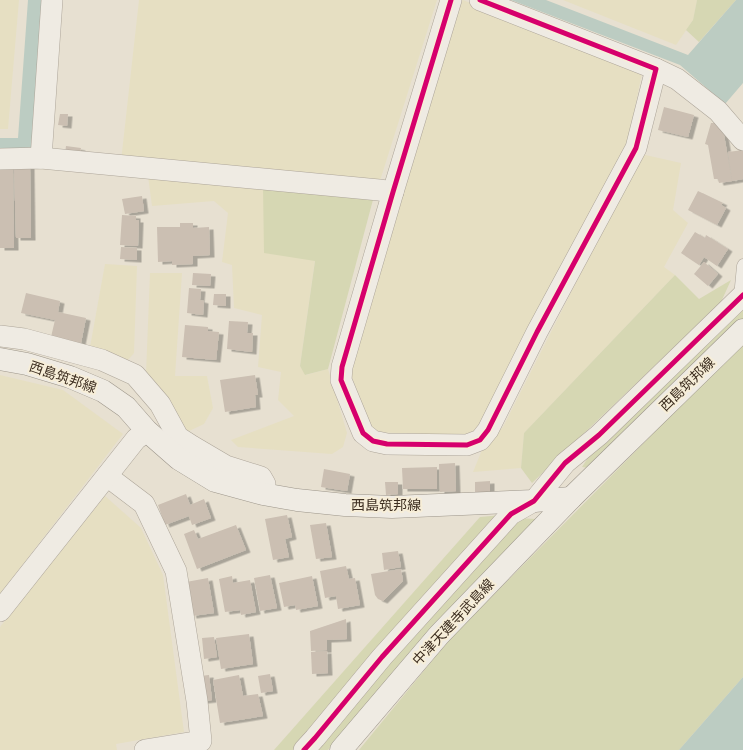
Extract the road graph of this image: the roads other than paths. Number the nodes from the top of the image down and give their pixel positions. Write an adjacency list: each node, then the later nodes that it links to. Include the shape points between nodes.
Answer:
1 (52, 0): 6 (street)
2 (450, 0): 8 (street)
3 (480, 0): 4 (street)
4 (656, 69): 5 (street, via 677,79 718,111); 8 (street, via 636,148 537,332 488,430 480,440 467,445 387,444 373,441 363,433 341,380 342,367)
5 (743, 140)
6 (42, 158): 7 (street); 8 (street)
7 (0, 159)
8 (392, 192)
9 (743, 264): 10 (lane)
10 (741, 297): 18 (street, via 599,434 565,463)
11 (743, 330): 17 (main road, 西島筑邦線)
12 (0, 336): 16 (street, via 24,339 102,360 135,375 160,404 178,437 226,466 260,477 265,484)
13 (0, 359): 14 (main road, 西島筑邦線, via 70,376 103,391 126,407)
14 (147, 431): 15 (street, via 136,439); 16 (main road, 西島筑邦線, via 179,459 215,481)
15 (107, 476): 19 (street); 20 (street, via 144,504 176,571 197,701 201,741)
16 (263, 494): 18 (main road, 西島筑邦線, via 345,505 392,507)
17 (571, 498): 18 (main road, 西島筑邦線); 22 (main road, 中津天建寺武島線, via 439,635)
18 (534, 501): 21 (street, via 511,514 382,658)
19 (0, 611)
20 (145, 750)
21 (304, 750)
22 (341, 750)

